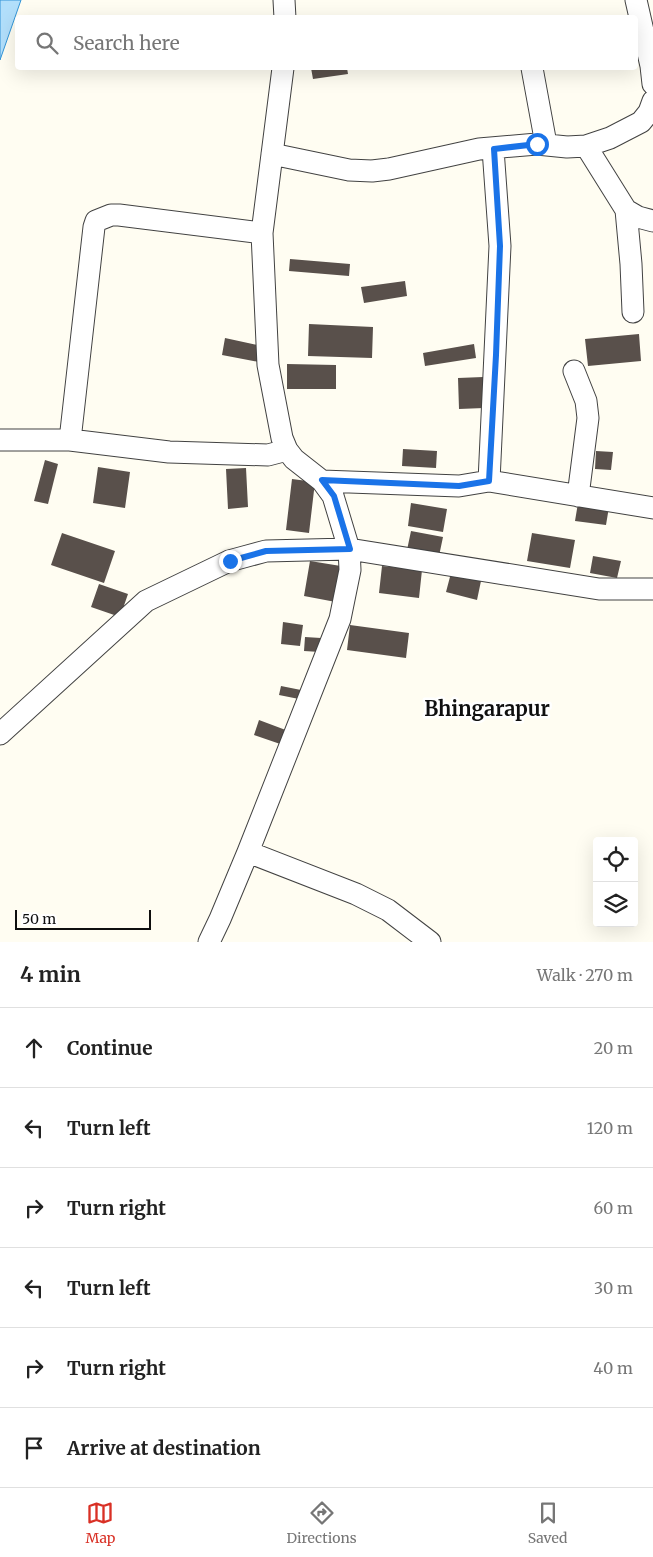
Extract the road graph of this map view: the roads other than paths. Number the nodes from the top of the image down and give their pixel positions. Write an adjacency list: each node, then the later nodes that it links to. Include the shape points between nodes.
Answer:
1 (284, 0): 3 (street)
2 (636, 0): 6 (street)
3 (285, 15)
4 (283, 70): 11 (street)
5 (532, 70): 8 (street)
6 (653, 84)
7 (653, 101): 9 (street, via 641,122)
8 (546, 144): 9 (street); 10 (street)
9 (586, 146): 12 (street)
10 (494, 149): 11 (street, via 372,171 349,170); 21 (street, via 500,246)
11 (272, 154): 14 (street)
12 (626, 210): 13 (street, via 638,218); 15 (street)
13 (653, 221)
14 (262, 233): 18 (street, via 119,215 96,221); 19 (street, via 268,364)
15 (633, 312)
16 (574, 370): 22 (street, via 586,401 588,418)
17 (0, 440): 18 (street)
18 (70, 440): 19 (street, via 169,452 268,455)
19 (287, 450): 20 (street)
20 (322, 480): 21 (street, via 459,486); 24 (street, via 334,496)
21 (489, 481): 22 (street)
22 (578, 496): 23 (street)
23 (653, 508)
24 (350, 549): 25 (street, via 598,589); 26 (street, via 266,551 230,561 146,601); 27 (street, via 350,570 340,619)
25 (653, 589)
26 (0, 734)
27 (248, 852): 28 (street); 29 (street, via 356,894 388,910)
28 (209, 942)
29 (430, 942)

